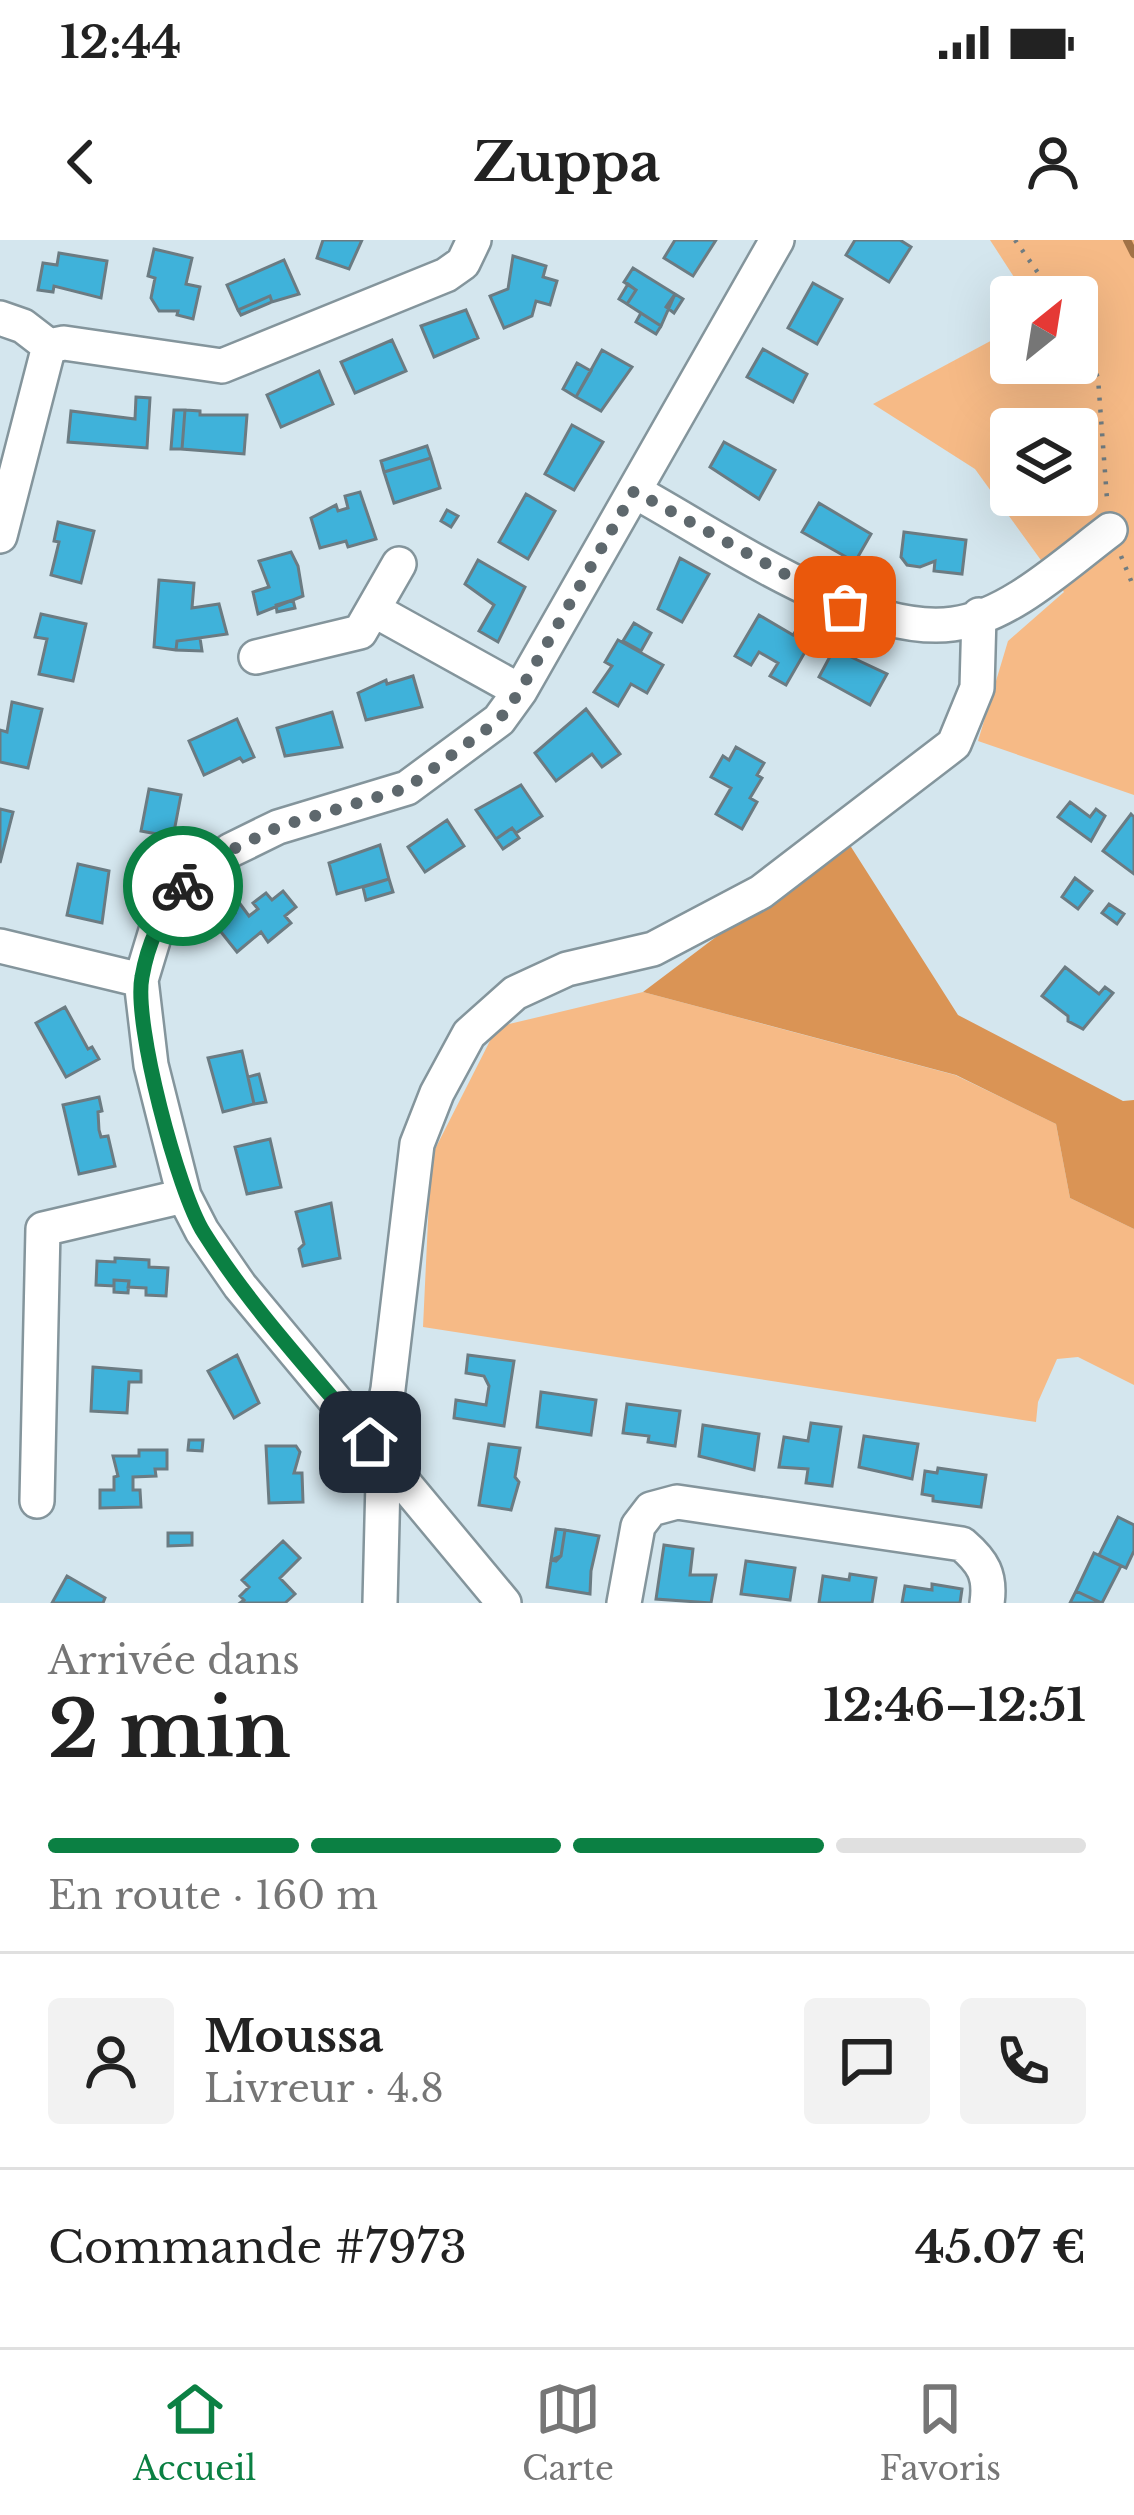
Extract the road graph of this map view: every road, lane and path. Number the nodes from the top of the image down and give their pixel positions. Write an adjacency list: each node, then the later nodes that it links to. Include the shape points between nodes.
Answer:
1 (474, 240): 6 (street, via 446,275 222,366)
2 (777, 240): 8 (street)
3 (1015, 240): 4 (path)
4 (1040, 276)
5 (0, 318): 6 (street)
6 (49, 346): 10 (street)
7 (1098, 378): 9 (path)
8 (634, 491): 14 (street, via 845,607 895,622 955,625); 16 (street)
9 (1110, 530): 12 (path); 14 (street, via 1018,599)
10 (0, 536)
11 (400, 564): 13 (street)
12 (1134, 588)
13 (374, 610): 15 (street, via 360,632); 16 (street)
14 (979, 615): 20 (street, via 977,688 954,744 761,892 653,949 567,969 515,993 469,1034 417,1144)
15 (256, 657)
16 (520, 691): 18 (street, via 499,720 407,788 278,827 190,879 161,914)
17 (0, 946): 18 (street)
18 (141, 980): 19 (street, via 151,1065)
19 (184, 1196): 20 (street, via 240,1286); 21 (street, via 43,1229)
20 (380, 1454): 22 (street); 23 (street)
21 (37, 1501)
22 (380, 1603)
23 (504, 1603)
24 (624, 1603): 25 (street, via 638,1526 651,1508 677,1502 962,1544 984,1563)
25 (987, 1603)

